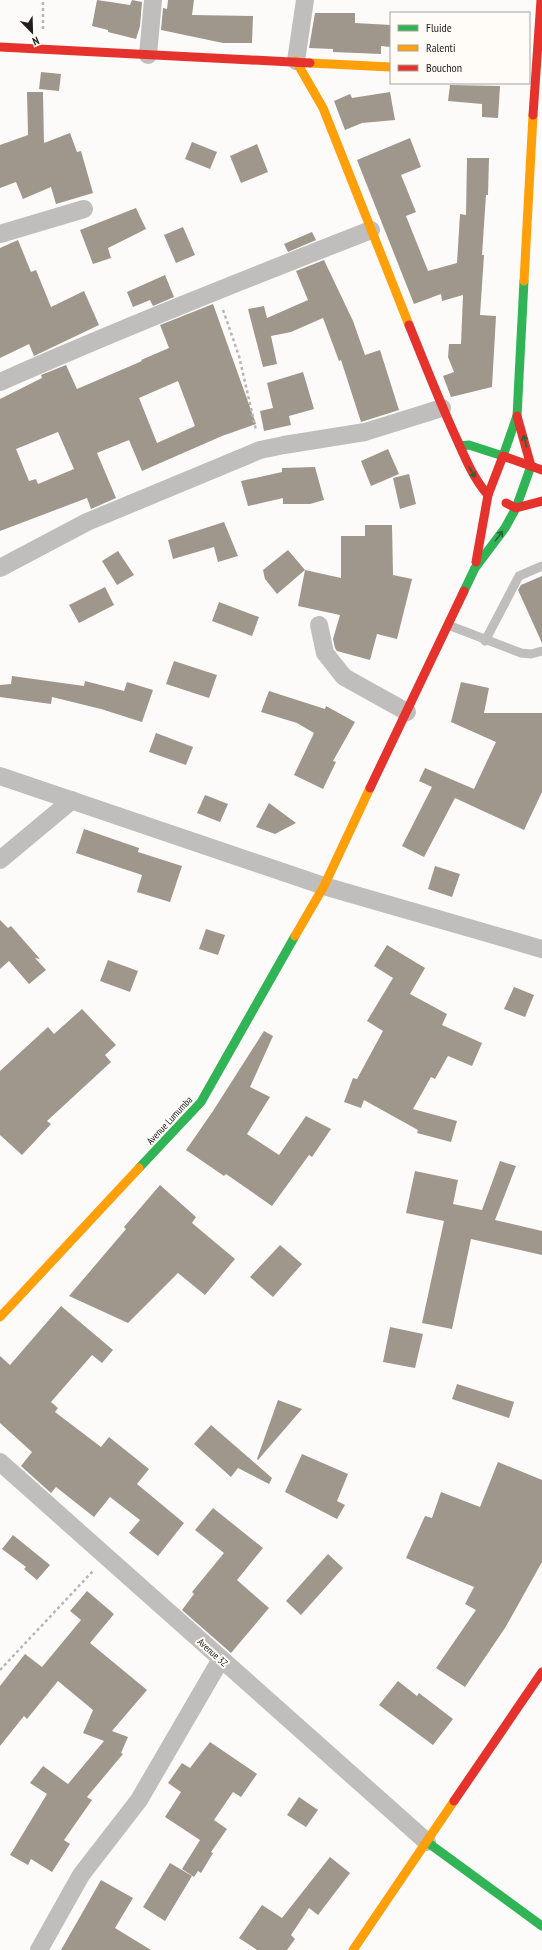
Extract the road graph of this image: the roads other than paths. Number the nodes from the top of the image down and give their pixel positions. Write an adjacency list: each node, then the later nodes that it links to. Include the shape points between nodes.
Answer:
1 (153, 0): 5 (street)
2 (305, 0): 6 (street)
3 (541, 0): 8 (street)
4 (0, 47): 5 (street)
5 (148, 55): 6 (street)
6 (296, 61): 7 (street); 10 (street, via 323,108)
7 (390, 67)
8 (536, 67): 14 (street)
9 (84, 209): 11 (street)
10 (371, 230): 12 (street, via 217,290); 13 (street)
11 (0, 234)
12 (0, 382)
13 (442, 408): 15 (street); 23 (street, via 365,432 260,450 87,522)
14 (517, 416): 16 (street); 17 (street, one-way to 14)
15 (460, 446): 16 (street, via 469,445); 19 (street, one-way to 19, via 480,486)
16 (503, 456): 17 (street); 19 (street)
17 (531, 466): 18 (street); 21 (street)
18 (542, 470)
19 (488, 495): 21 (street); 24 (street)
20 (542, 501): 21 (street)
21 (516, 508): 24 (street, one-way to 21, via 505,528)
22 (542, 566): 27 (lane, via 519,576)
23 (0, 568)
24 (475, 568): 26 (street, Avenue Lumumba)
25 (319, 625): 29 (street, via 325,653 344,677)
26 (448, 625): 27 (lane); 29 (street, Avenue Lumumba)
27 (485, 641): 28 (lane, via 521,653)
28 (542, 651)
29 (407, 712): 33 (street, Avenue Lumumba)
30 (0, 776): 31 (street)
31 (72, 800): 32 (street); 33 (street)
32 (0, 860)
33 (324, 886): 34 (street); 35 (street, Avenue Lumumba, via 201,1102)
34 (542, 949)
35 (0, 1317)
36 (0, 1462): 37 (street, Avenue 3Z)
37 (221, 1659): 39 (street, Avenue 3Z); 41 (street, via 139,1800 82,1876)
38 (542, 1672): 39 (street)
39 (427, 1842): 40 (street); 42 (street)
40 (542, 1926)
41 (39, 1950)
42 (353, 1950)

